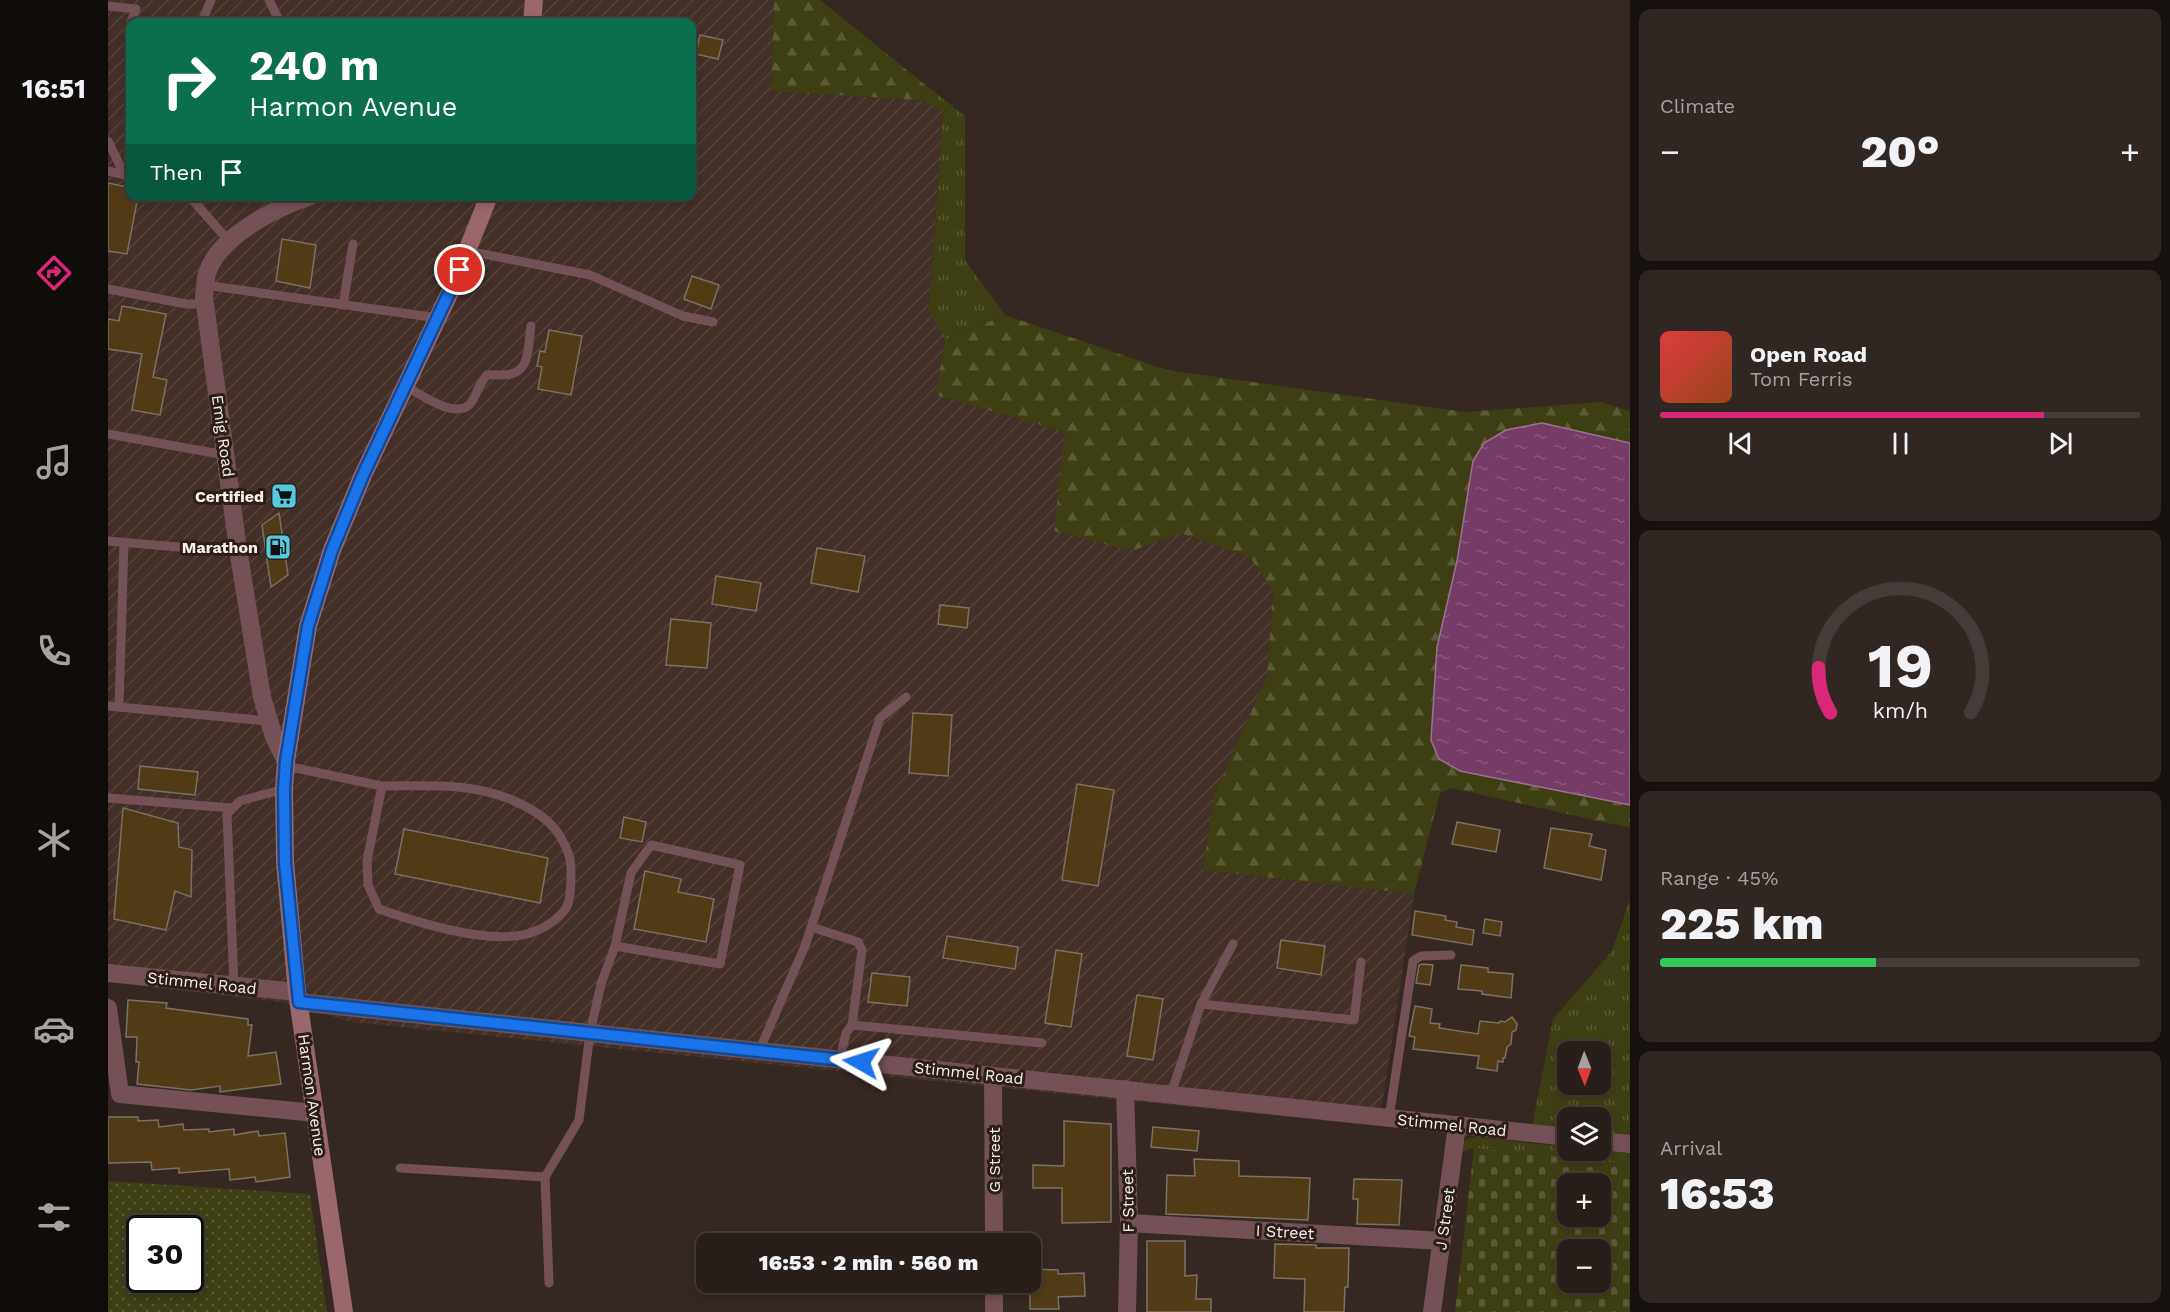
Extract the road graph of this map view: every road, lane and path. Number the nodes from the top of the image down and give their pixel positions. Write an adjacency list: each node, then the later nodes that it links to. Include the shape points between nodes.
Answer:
1 (211, 0): 6 (lane)
2 (269, 0): 7 (lane)
3 (534, 0): 8 (main road)
4 (108, 6): 5 (lane, via 136,9)
5 (133, 18)
6 (204, 18)
7 (278, 18)
8 (532, 18)
9 (108, 141): 11 (lane)
10 (108, 171): 12 (lane)
11 (126, 173)
12 (126, 175)
13 (195, 201): 16 (lane)
14 (298, 201): 16 (street, Emig Road)
15 (487, 201): 18 (main road, Harmon Avenue)
16 (228, 240): 19 (street, Emig Road, via 207,273)
17 (353, 244): 22 (lane)
18 (468, 251): 23 (main road, Harmon Avenue); 24 (lane, via 590,275 683,316)
19 (205, 285): 21 (street, Emig Road); 22 (lane)
20 (108, 289): 21 (lane)
21 (205, 304): 28 (street, Emig Road)
22 (343, 305): 23 (lane)
23 (438, 318): 26 (main road, Harmon Avenue)
24 (713, 322)
25 (531, 326): 26 (lane, via 521,371 487,375 470,404 460,409 446,408)
26 (405, 386): 36 (main road, Harmon Avenue, via 332,550 308,626)
27 (108, 434): 28 (lane)
28 (225, 455): 31 (street, Emig Road)
29 (108, 541): 30 (lane)
30 (124, 542): 31 (lane); 34 (lane)
31 (238, 549): 35 (street, Emig Road)
32 (906, 697): 41 (lane, via 879,718)
33 (108, 706): 34 (lane)
34 (119, 707): 35 (lane)
35 (267, 721): 36 (street, Emig Road)
36 (286, 764): 37 (lane); 38 (main road, Harmon Avenue)
37 (382, 786): 37 (lane, via 367,861 368,885 379,909 426,926 505,938 533,932 554,921 567,907 569,855 555,828 542,816 511,800 461,785)
38 (284, 789): 40 (lane, via 240,801); 48 (main road, Harmon Avenue, via 285,862)
39 (108, 798): 40 (lane)
40 (231, 808): 47 (lane, via 227,814)
41 (811, 927): 51 (lane, via 858,942 862,950); 54 (lane)
42 (1233, 944): 49 (lane)
43 (615, 946): 43 (lane, via 720,964 740,865 651,845 631,873); 52 (lane)
44 (1451, 955): 60 (lane, via 1420,956 1413,961)
45 (1361, 962): 49 (lane, via 1354,1020)
46 (108, 973): 47 (street, Stimmel Road)
47 (234, 986): 48 (street, Stimmel Road)
48 (298, 997): 52 (street, Stimmel Road); 59 (main road, Harmon Avenue)
49 (1201, 1004): 58 (lane)
50 (108, 1008): 59 (street, via 120,1094)
51 (852, 1025): 53 (lane); 55 (lane)
52 (590, 1033): 54 (street, Stimmel Road); 66 (lane, via 579,1119)
53 (1042, 1043)
54 (759, 1051): 55 (street, Stimmel Road)
55 (840, 1059): 56 (street, Stimmel Road)
56 (993, 1076): 57 (street, Stimmel Road); 68 (street, G Street)
57 (1125, 1089): 58 (street, Stimmel Road); 67 (street, F Street)
58 (1171, 1094): 60 (street, Stimmel Road)
59 (315, 1113): 72 (main road, Harmon Avenue)
60 (1389, 1118): 61 (street, Stimmel Road)
61 (1457, 1125): 62 (street, Stimmel Road); 69 (street, J Street)
62 (1557, 1136)
63 (1611, 1142): 64 (street)
64 (1630, 1144)
65 (400, 1168): 66 (lane)
66 (545, 1177): 70 (lane)
67 (1129, 1223): 69 (street, I Street); 74 (street, F Street)
68 (994, 1233)
69 (1442, 1241): 75 (street, J Street)
70 (549, 1283)
71 (994, 1293): 73 (street)
72 (344, 1312)
73 (994, 1312)
74 (1127, 1312)
75 (1432, 1312)

